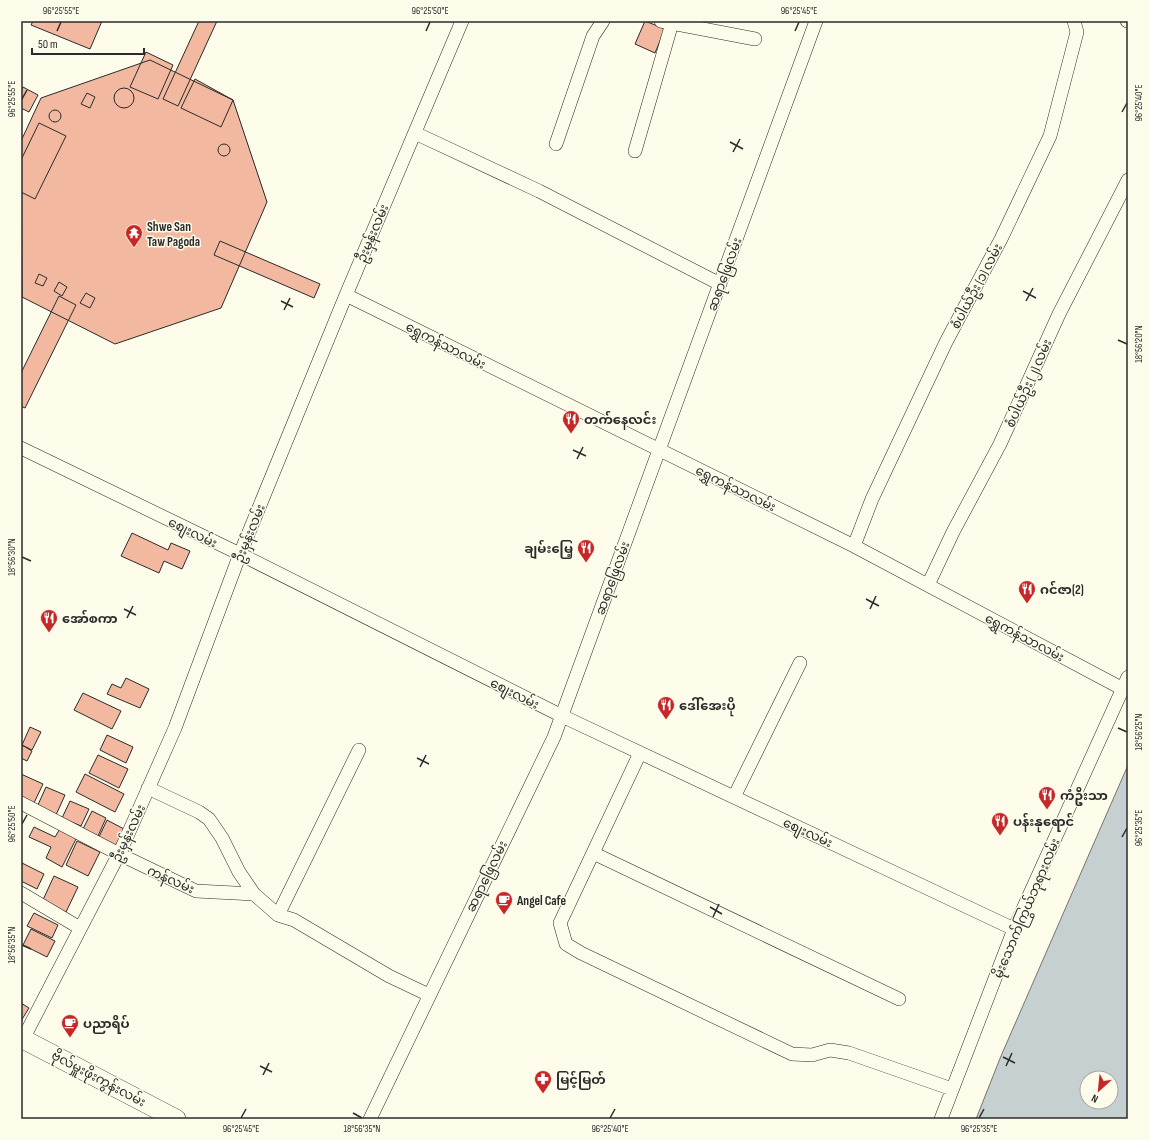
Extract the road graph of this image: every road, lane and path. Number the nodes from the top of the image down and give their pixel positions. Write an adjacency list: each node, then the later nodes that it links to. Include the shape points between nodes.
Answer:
1 (462, 21): 7 (street, ဦးမှန်းလမ်း)
2 (603, 21): 8 (street, via 593,36)
3 (816, 21): 11 (street, ဆရာဖြေလမ်း)
4 (1074, 21): 15 (street, စံပါယ်ဦး (၁) လမ်း, via 1077,32 1050,136 1001,239 946,342 872,500)
5 (666, 22): 6 (street); 9 (street)
6 (755, 39)
7 (415, 133): 11 (street, via 539,191); 12 (street, ဦးမှန်းလမ်း)
8 (556, 144)
9 (635, 151)
10 (1128, 180): 17 (street, စံပါယ်ဦး (၂) လမ်း, via 1059,314 1000,444)
11 (720, 284): 14 (street, ဆရာဖြေလမ်း)
12 (346, 295): 14 (street, ‌ရွှေကန်သာလမ်း); 16 (street, ဦးမှန်းလမ်း)
13 (21, 448): 16 (street, စျေးလမ်း)
14 (658, 450): 15 (street, ‌ရွှေကန်သာလမ်း); 20 (street, ဆရာဖြေလမ်း)
15 (854, 546): 17 (street, ‌ရွှေကန်သာလမ်း)
16 (240, 554): 20 (street, စျေးလမ်း); 23 (street, ဦးမှန်းလမ်း, via 175,728)
17 (928, 585): 19 (street, ‌ရွှေကန်သာလမ်း)
18 (800, 664): 24 (street)
19 (1125, 683): 32 (street, မိုးသောက်ကြွယ်ဘုရားလမ်း)
20 (562, 716): 22 (street, စျေးလမ်း); 33 (street, ဆရာဖြေလမ်း, via 527,795)
21 (359, 750): 30 (street)
22 (640, 753): 24 (street, စျေးလမ်း); 26 (street)
23 (148, 788): 27 (street, ဦးမှန်းလမ်း); 29 (street, via 209,819)
24 (734, 797): 32 (street, စျေးလမ်း)
25 (21, 803): 27 (street, ကန်လမ်း)
26 (593, 853): 34 (street); 36 (street, via 560,923 566,944 792,1054 812,1055 830,1050 848,1053)
27 (119, 854): 29 (street, ကန်လမ်း, via 196,891); 31 (street, ဦးမှန်းလမ်း)
28 (21, 893): 31 (street)
29 (254, 894): 30 (street)
30 (278, 915): 33 (street, via 294,920 389,976)
31 (80, 928): 35 (street, ဦးမှန်းလမ်း)
32 (1014, 929): 36 (street, မိုးသောက်ကြွယ်ဘုရားလမ်း)
33 (429, 995): 38 (street, ဆရာဖြေလမ်း)
34 (899, 999)
35 (22, 1040): 37 (street, ဗိုလ်မှူးဖိုးကွန်းလမ်း)
36 (952, 1089): 39 (street, မိုးသောက်ကြွယ်ဘုရားလမ်း)
37 (176, 1119)
38 (370, 1119)
39 (941, 1119)

